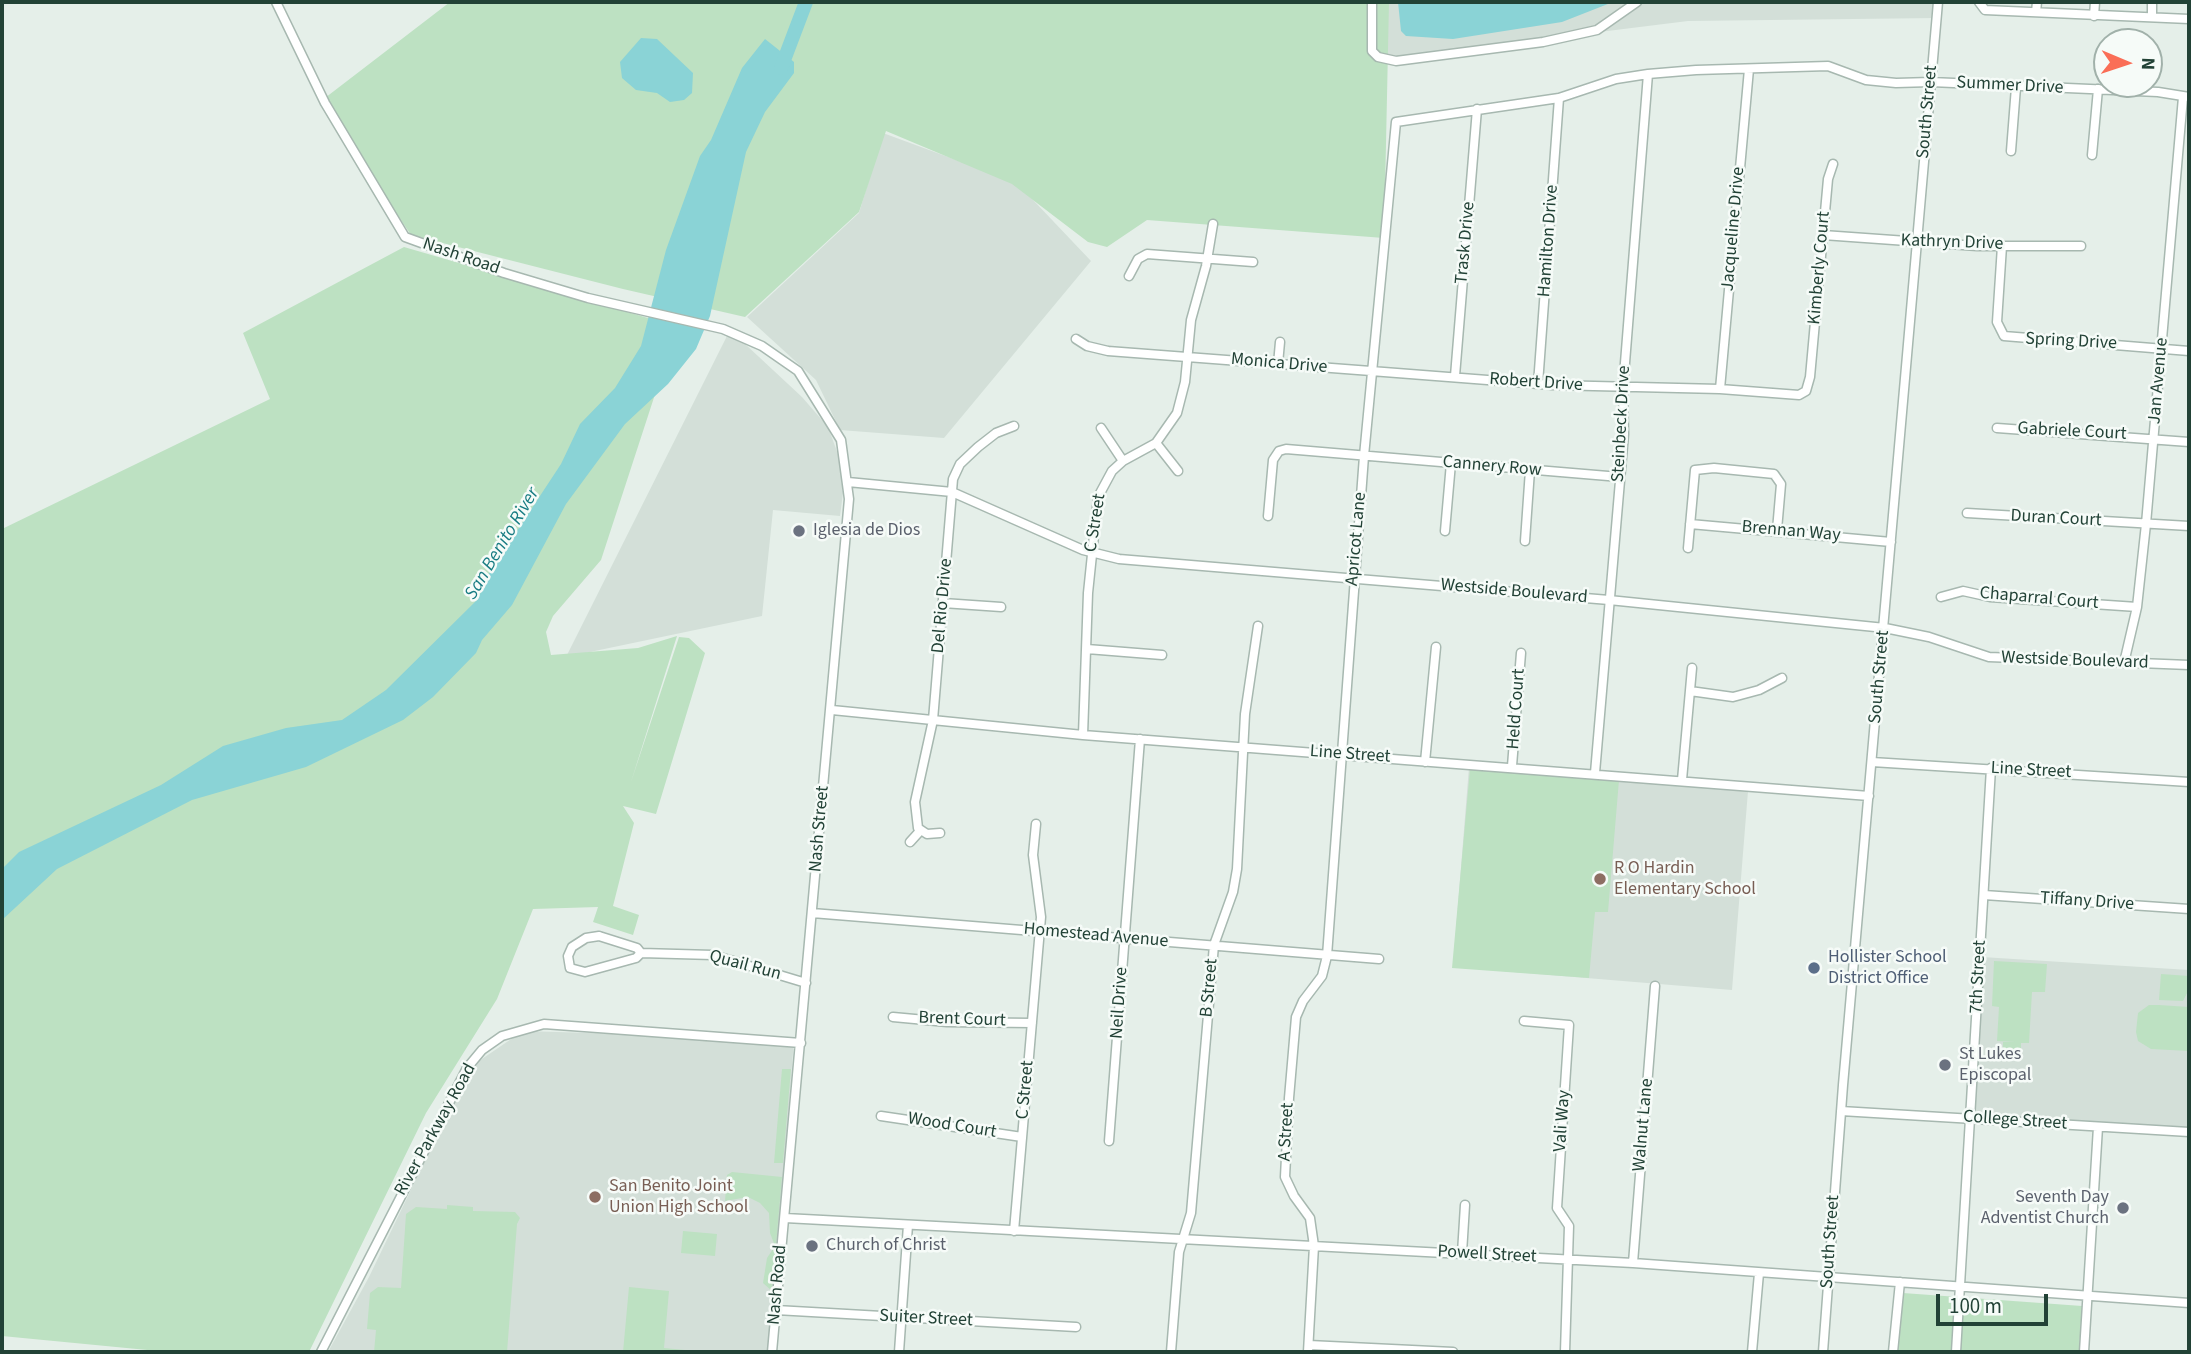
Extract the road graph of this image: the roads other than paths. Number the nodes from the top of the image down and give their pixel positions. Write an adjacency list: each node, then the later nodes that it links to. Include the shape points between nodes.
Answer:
1 (276, 2): 51 (street, Nash Road, via 325,103 405,237 588,298 737,334 775,352 798,371)
2 (1372, 2): 3 (street, via 1371,48 1378,57 1396,61 1543,42 1597,30)
3 (1637, 2)
4 (1938, 2): 15 (street, South Street)
5 (1979, 2): 9 (street, via 1986,10)
6 (2037, 2): 9 (street)
7 (2095, 2): 10 (street)
8 (2152, 2): 11 (street)
9 (2036, 12): 10 (street)
10 (2094, 16): 11 (street)
11 (2152, 17): 12 (street)
12 (2189, 19)
13 (1749, 69): 14 (street, Summer Drive); 15 (street, Summer Drive, via 1828,66 1866,80); 46 (street, Jacqueline Drive)
14 (1648, 74): 21 (street, Summer Drive, via 1616,79); 45 (street, Steinbeck Drive)
15 (1931, 82): 16 (street, Summer Drive); 29 (street, South Street)
16 (2016, 87): 17 (street, Summer Drive); 24 (street)
17 (2093, 89)
18 (2163, 93): 19 (street, Summer Drive)
19 (2186, 97): 37 (street, Jan Avenue)
20 (2097, 98): 25 (street)
21 (1559, 99): 22 (street, Summer Drive); 44 (street, Hamilton Drive)
22 (1477, 109): 23 (street, Summer Drive); 43 (street, Trask Drive)
23 (1396, 122): 41 (street, Apricot Lane)
24 (2011, 152)
25 (2092, 155)
26 (1833, 164): 28 (street, Kimberly Court)
27 (1213, 224): 32 (street, C Street)
28 (1824, 235): 29 (street, Kathryn Drive); 42 (street, Kimberly Court)
29 (1917, 242): 30 (street, Kathryn Drive); 70 (street, South Street)
30 (2002, 246): 31 (street, Kathryn Drive); 37 (street, Spring Drive, via 1997,322 2004,336)
31 (2081, 246)
32 (1208, 258): 33 (street); 34 (street, via 1147,254 1138,259); 39 (street, C Street, via 1191,320)
33 (1253, 262)
34 (1129, 276)
35 (1076, 339): 39 (street, Monica Drive, via 1098,349)
36 (1280, 342): 40 (street)
37 (2162, 349): 38 (street, Spring Drive); 50 (street, Jan Avenue)
38 (2189, 351)
39 (1187, 356): 40 (street, Monica Drive); 53 (street, C Street, via 1177,413)
40 (1278, 364): 41 (street, Monica Drive)
41 (1371, 371): 43 (street, Robert Drive); 54 (street, Apricot Lane)
42 (1811, 373): 46 (street, Robert Drive, via 1808,387 1799,395)
43 (1455, 376): 44 (street, Robert Drive)
44 (1538, 384): 45 (street, Robert Drive)
45 (1623, 388): 46 (street, Robert Drive); 59 (street, Steinbeck Drive)
46 (1720, 389)
47 (1014, 426): 61 (street, Del Rio Drive, via 996,433 960,464)
48 (1101, 428): 55 (street)
49 (1997, 428): 50 (street, Gabriele Court)
50 (2154, 437): 52 (street, Gabriele Court); 65 (street, Jan Avenue)
51 (841, 440): 60 (street, Nash Street)
52 (2189, 442)
53 (1157, 443): 55 (street, C Street); 58 (street)
54 (1364, 456): 56 (street, Cannery Row); 63 (street, Cannery Row, via 1279,451 1273,460); 73 (street, Apricot Lane)
55 (1123, 461): 72 (street, C Street, via 1100,490)
56 (1451, 463): 57 (street, Cannery Row); 68 (street)
57 (1530, 470): 59 (street, Cannery Row); 69 (street)
58 (1178, 471)
59 (1620, 477): 75 (street, Steinbeck Drive)
60 (848, 482): 61 (street, Westside Boulevard); 90 (street, Nash Street)
61 (952, 492): 72 (street, Westside Boulevard); 76 (street, Del Rio Drive)
62 (1967, 513): 65 (street, Duran Court)
63 (1268, 516)
64 (1690, 524): 67 (street, Brennan Way); 67 (street, via 1695,470 1714,468 1774,474 1781,484); 71 (street)
65 (2146, 524): 66 (street, Duran Court); 78 (street, Jan Avenue)
66 (2189, 526)
67 (1777, 530): 70 (street, Brennan Way)
68 (1445, 531)
69 (1525, 541)
70 (1891, 542): 80 (street, South Street)
71 (1688, 548)
72 (1091, 552): 73 (street, Westside Boulevard, via 1119,559); 82 (street, C Street)
73 (1354, 579): 75 (street, Westside Boulevard); 95 (street, Apricot Lane)
74 (1941, 597): 78 (street, Chaparral Court, via 1963,591 1990,597)
75 (1609, 600): 80 (street, Westside Boulevard); 100 (street, Steinbeck Drive)
76 (943, 603): 77 (street); 91 (street, Del Rio Drive)
77 (1001, 607)
78 (2137, 607): 85 (street, Jan Avenue)
79 (1258, 626): 94 (street, B Street)
80 (1885, 628): 85 (street, Westside Boulevard, via 1989,657); 97 (street, South Street)
81 (1436, 647): 96 (street)
82 (1087, 649): 84 (street); 92 (street, C Street)
83 (1521, 653): 98 (street, Held Court)
84 (1162, 655)
85 (2124, 663): 86 (street, Westside Boulevard)
86 (2189, 665)
87 (1692, 668): 89 (street)
88 (1782, 678): 89 (street, via 1733,697)
89 (1690, 691): 101 (street)
90 (832, 710): 91 (street, Line Street); 110 (street, Nash Street)
91 (933, 720): 92 (street, Line Street); 105 (street, Del Rio Drive, via 915,802)
92 (1083, 735): 93 (street, Line Street)
93 (1140, 739): 94 (street, Line Street); 112 (street, Neil Drive)
94 (1243, 747): 95 (street, Line Street); 113 (street, B Street, via 1233,892)
95 (1342, 755): 96 (street, Line Street); 115 (street, Apricot Lane)
96 (1425, 762): 98 (street, Line Street)
97 (1872, 762): 99 (street, Line Street); 103 (street, South Street)
98 (1512, 766): 100 (street, Line Street)
99 (1991, 768): 102 (street, Line Street); 108 (street, 7th Street)
100 (1595, 774): 101 (street, Line Street)
101 (1682, 780): 103 (street, Line Street)
102 (2189, 782)
103 (1869, 796): 123 (street, South Street)
104 (1036, 824): 111 (street, C Street, via 1033,855)
105 (920, 831): 106 (street); 107 (street)
106 (940, 833)
107 (910, 842)
108 (1984, 895): 109 (street, Tiffany Drive); 125 (street, 7th Street)
109 (2189, 909)
110 (812, 913): 111 (street, Homestead Avenue); 117 (street, Nash Street)
111 (1041, 931): 112 (street, Homestead Avenue); 121 (street, C Street)
112 (1125, 938): 113 (street, Homestead Avenue); 129 (street, Neil Drive)
113 (1214, 945): 115 (street, Homestead Avenue); 134 (street, B Street, via 1191,1213)
114 (641, 953): 114 (street, Quail Run, via 617,940 590,937 572,947 567,962 573,970 585,972); 117 (street, Quail Run, via 713,956)
115 (1327, 956): 116 (street, Homestead Avenue); 135 (street, A Street, via 1322,976 1296,1017 1285,1159 1286,1181 1310,1218)
116 (1379, 959)
117 (806, 983): 122 (street, Nash Street)
118 (1655, 986): 138 (street, Walnut Lane)
119 (893, 1017): 121 (street, Brent Court, via 947,1023)
120 (1524, 1021): 137 (street, Vali Way, via 1569,1025 1557,1208 1569,1226)
121 (1032, 1023): 128 (street, C Street)
122 (801, 1043): 131 (street, Nash Street); 149 (street, River Parkway Road, via 544,1024 502,1036 467,1068)
123 (1841, 1111): 125 (street, College Street); 140 (street, South Street)
124 (881, 1116): 128 (street, Wood Court)
125 (1971, 1118): 126 (street, College Street); 142 (street, 7th Street)
126 (2098, 1127): 127 (street, College Street); 143 (street)
127 (2189, 1132)
128 (1022, 1137): 133 (street, C Street)
129 (1109, 1141)
130 (1465, 1205): 136 (street)
131 (785, 1218): 132 (street, Powell Street); 145 (street, Nash Road)
132 (908, 1225): 133 (street, Powell Street); 146 (street)
133 (1014, 1231): 134 (street, Powell Street)
134 (1182, 1241): 135 (street, Powell Street); 152 (street, B Street)
135 (1314, 1246): 136 (street, Powell Street); 148 (street, A Street)
136 (1462, 1253): 137 (street, Powell Street)
137 (1570, 1260): 138 (street, Powell Street); 154 (street)
138 (1633, 1263): 139 (street, Powell Street)
139 (1759, 1273): 140 (street, Powell Street); 155 (street)
140 (1828, 1277): 141 (street, Powell Street); 156 (street, South Street)
141 (1900, 1282): 142 (street, Powell Street); 157 (street)
142 (1960, 1287): 143 (street, Powell Street); 158 (street, 7th Street)
143 (2088, 1297): 144 (street, Powell Street); 159 (street)
144 (2189, 1303)
145 (776, 1310): 146 (street, Suiter Street); 150 (street, Nash Road)
146 (901, 1318): 147 (street, Suiter Street); 151 (street)
147 (1076, 1327)
148 (1308, 1349): 153 (street)
149 (321, 1352)
150 (772, 1352)
151 (899, 1352)
152 (1171, 1352)
153 (1453, 1352)
154 (1565, 1352)
155 (1752, 1352)
156 (1824, 1352)
157 (1893, 1352)
158 (1956, 1352)
159 (2084, 1352)

